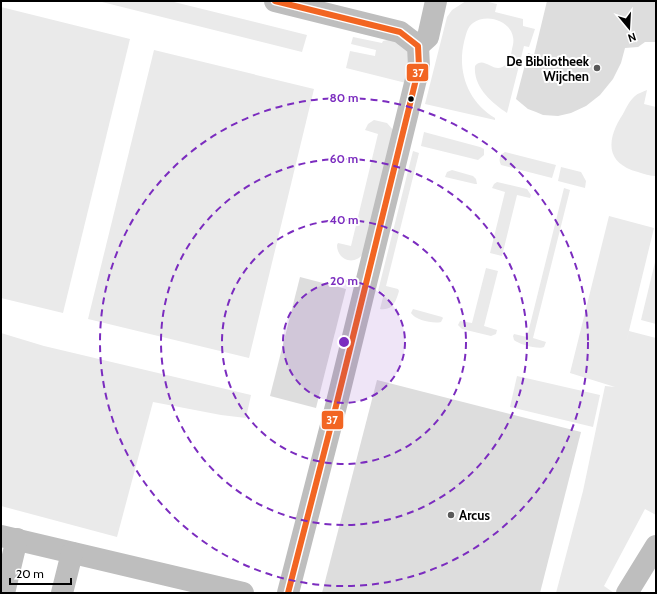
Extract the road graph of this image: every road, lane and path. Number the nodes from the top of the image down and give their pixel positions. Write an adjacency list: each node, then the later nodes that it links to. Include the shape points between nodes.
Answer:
1 (275, 1): 3 (street, via 400,32)
2 (436, 1): 3 (street, via 428,37)
3 (418, 46): 10 (street, via 420,67)
4 (9, 537): 6 (street); 7 (street)
5 (656, 546): 11 (street)
6 (72, 553): 8 (street); 9 (street)
7 (4, 593)
8 (62, 593)
9 (243, 593)
10 (288, 593)
11 (628, 593)

